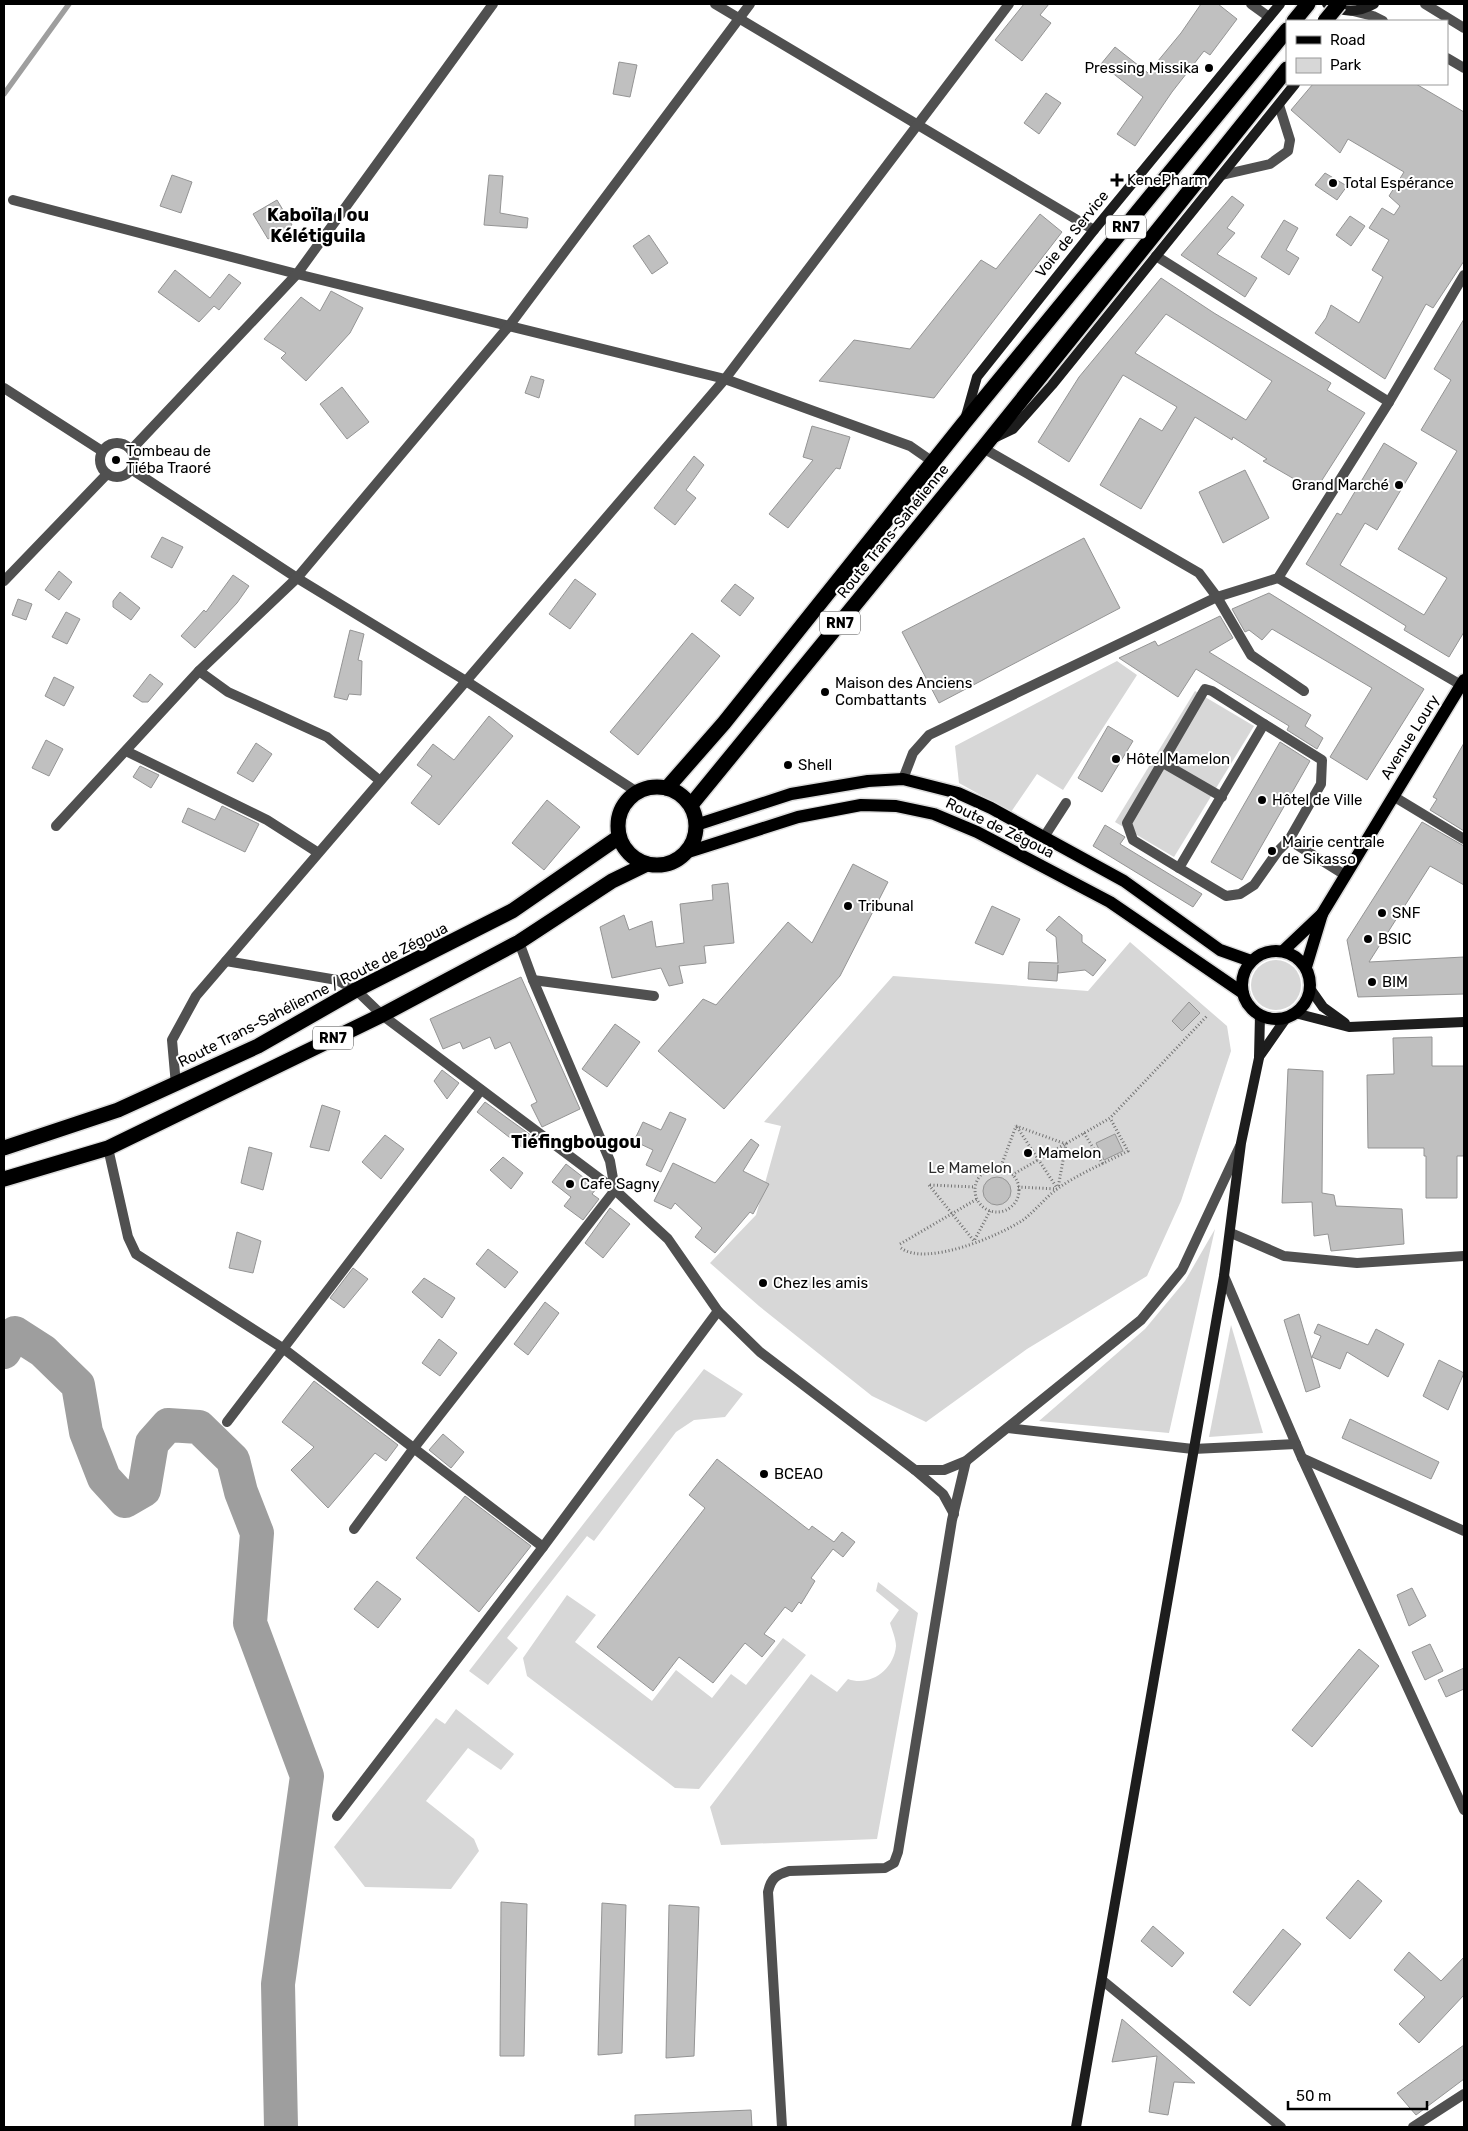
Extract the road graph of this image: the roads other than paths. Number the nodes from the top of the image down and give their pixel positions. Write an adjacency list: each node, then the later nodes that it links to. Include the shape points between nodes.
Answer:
1 (493, 4): 31 (street)
2 (715, 4): 14 (street)
3 (750, 4): 14 (street)
4 (1009, 4): 26 (street)
5 (1251, 4): 13 (street)
6 (1280, 4): 13 (main road, Voie de Service)
7 (1308, 4): 15 (highway)
8 (1327, 4): 12 (main road)
9 (1339, 4): 16 (highway, bridge)
10 (1374, 4): 12 (main road)
11 (1425, 4): 19 (street)
12 (1353, 12): 17 (main road); 18 (street)
13 (1269, 17): 29 (main road, Voie de Service)
14 (739, 18): 26 (street); 33 (street)
15 (1295, 20)
16 (1326, 20)
17 (1346, 20)
18 (1381, 20)
19 (1464, 28)
20 (1286, 31): 37 (highway, RN7)
21 (1448, 59): 22 (street)
22 (1464, 68)
23 (1286, 70): 38 (highway, RN7)
24 (1295, 85): 25 (main road)
25 (1279, 105): 27 (main road); 27 (street, via 1290,140 1288,150 1270,164)
26 (918, 123): 29 (street); 34 (street)
27 (1222, 175): 30 (main road)
28 (13, 200): 31 (street)
29 (1094, 230): 37 (main road, Voie de Service, via 977,376)
30 (1156, 256): 36 (street); 38 (main road, via 1052,385 1012,429)
31 (297, 274): 33 (street); 39 (street)
32 (1464, 274): 36 (street)
33 (509, 326): 34 (street); 44 (street)
34 (725, 379): 41 (street, via 910,446); 49 (street)
35 (4, 388): 40 (street)
36 (1390, 402): 45 (street)
37 (964, 423): 41 (highway, Route Trans-Sahélienne / RN7)
38 (986, 445): 47 (street, via 1200,573); 62 (highway, Route Trans-Sahélienne / RN7)
39 (131, 450): 40 (street, via 116,442); 42 (street)
40 (102, 451): 43 (street, via 100,462)
41 (933, 462): 57 (highway, Route Trans-Sahélienne / RN7, via 724,723)
42 (132, 469): 43 (street, via 120,477); 44 (street)
43 (107, 474): 46 (street)
44 (297, 578): 48 (street); 49 (street)
45 (1278, 578): 47 (street); 50 (street)
46 (4, 581)
47 (1217, 597): 51 (street, via 1251,655); 55 (street, via 929,735 913,753)
48 (200, 671): 53 (street); 56 (street, via 228,692 327,736)
49 (466, 681): 56 (street); 58 (street)
50 (1463, 683): 59 (main road, Avenue Loury)
51 (1304, 691)
52 (1264, 724): 54 (street, via 1205,689); 60 (street); 68 (street, via 1322,760 1321,784)
53 (126, 750): 64 (street); 69 (street, via 267,820)
54 (1163, 763): 60 (street); 72 (street, via 1127,823 1133,840)
55 (903, 779): 63 (main road, Route de Zégoua, via 868,781 791,794); 66 (main road, Route de Zégoua, via 958,793)
56 (379, 780): 69 (street)
57 (667, 788): 58 (highway, via 656,786); 62 (highway)
58 (637, 792): 65 (highway, via 621,812)
59 (1393, 796): 67 (street); 73 (main road, Avenue Loury)
60 (1222, 797): 72 (street)
61 (1066, 804): 66 (street)
62 (691, 805): 63 (highway)
63 (696, 825): 70 (highway, via 692,845)
64 (56, 826)
65 (619, 837): 71 (highway, via 630,854); 81 (highway, Route Trans-Sahélienne / Route de Zégoua / RN7, via 512,911)
66 (1044, 837): 78 (main road, Route de Zégoua, via 1124,881 1220,950)
67 (1464, 839)
68 (1289, 840): 72 (street, via 1254,886 1240,894 1226,896); 73 (street)
69 (318, 852): 77 (street)
70 (685, 853): 71 (highway, RN7, via 668,864); 83 (main road, Route de Zégoua, via 798,817 861,805 896,806 934,814 978,832 1110,902)
71 (647, 864): 75 (highway, RN7, via 612,881)
72 (1179, 868)
73 (1345, 875): 74 (main road, Avenue Loury)
74 (1322, 914): 76 (main road); 79 (main road)
75 (519, 942): 80 (street); 85 (highway, RN7)
76 (1283, 951): 78 (main road, via 1262,953); 79 (main road, via 1292,954)
77 (226, 961): 81 (street, via 337,980); 91 (street, via 196,996 172,1040)
78 (1251, 961): 83 (main road, via 1243,976)
79 (1306, 967): 82 (main road, via 1310,974)
80 (533, 980): 84 (street); 97 (street, via 610,1161)
81 (356, 990): 85 (street); 91 (highway, Route Trans-Sahélienne / Route de Zégoua / RN7, via 258,1046)
82 (1310, 990): 87 (main road, via 1305,1004); 89 (main road, via 1323,1007)
83 (1243, 993): 86 (main road)
84 (654, 996)
85 (382, 1015): 92 (street); 95 (highway, RN7)
86 (1260, 1015): 87 (main road, via 1269,1019); 90 (main road)
87 (1291, 1016): 89 (main road); 90 (main road)
88 (1464, 1022): 89 (main road)
89 (1349, 1027)
90 (1259, 1058): 93 (main road)
91 (176, 1085): 94 (highway, Route Trans-Sahélienne / Route de Zégoua / RN7, via 95,1118)
92 (481, 1090): 97 (street); 102 (street)
93 (1241, 1143): 98 (main road); 104 (street, via 1182,1270 1141,1320)
94 (4, 1148)
95 (108, 1148): 96 (highway, RN7); 102 (street, via 128,1237 136,1254)
96 (4, 1178)
97 (615, 1190): 101 (street, via 668,1239); 106 (street)
98 (1231, 1233): 99 (street, via 1284,1256 1357,1263); 100 (main road)
99 (1464, 1256)
100 (1224, 1276): 105 (street); 107 (main road)
101 (718, 1311): 110 (street, via 760,1352); 114 (street)
102 (284, 1348): 103 (street); 106 (street)
103 (227, 1422)
104 (1008, 1428): 107 (street); 109 (street)
105 (1296, 1444): 107 (street); 108 (street)
106 (414, 1448): 112 (street); 114 (street)
107 (1193, 1448): 117 (main road)
108 (1302, 1458): 113 (street); 115 (street)
109 (966, 1461): 110 (street, via 944,1470); 111 (street)
110 (915, 1470): 111 (street, via 944,1494)
111 (954, 1514): 119 (street, via 894,1863 885,1868 789,1871 776,1875 770,1881 768,1892)
112 (354, 1529)
113 (1464, 1532)
114 (543, 1547): 116 (street)
115 (1464, 1810)
116 (337, 1816)
117 (1102, 1980): 120 (main road); 121 (street)
118 (1464, 2094): 122 (street)
119 (782, 2127)
120 (1076, 2127)
121 (1281, 2127)
122 (1413, 2127)

